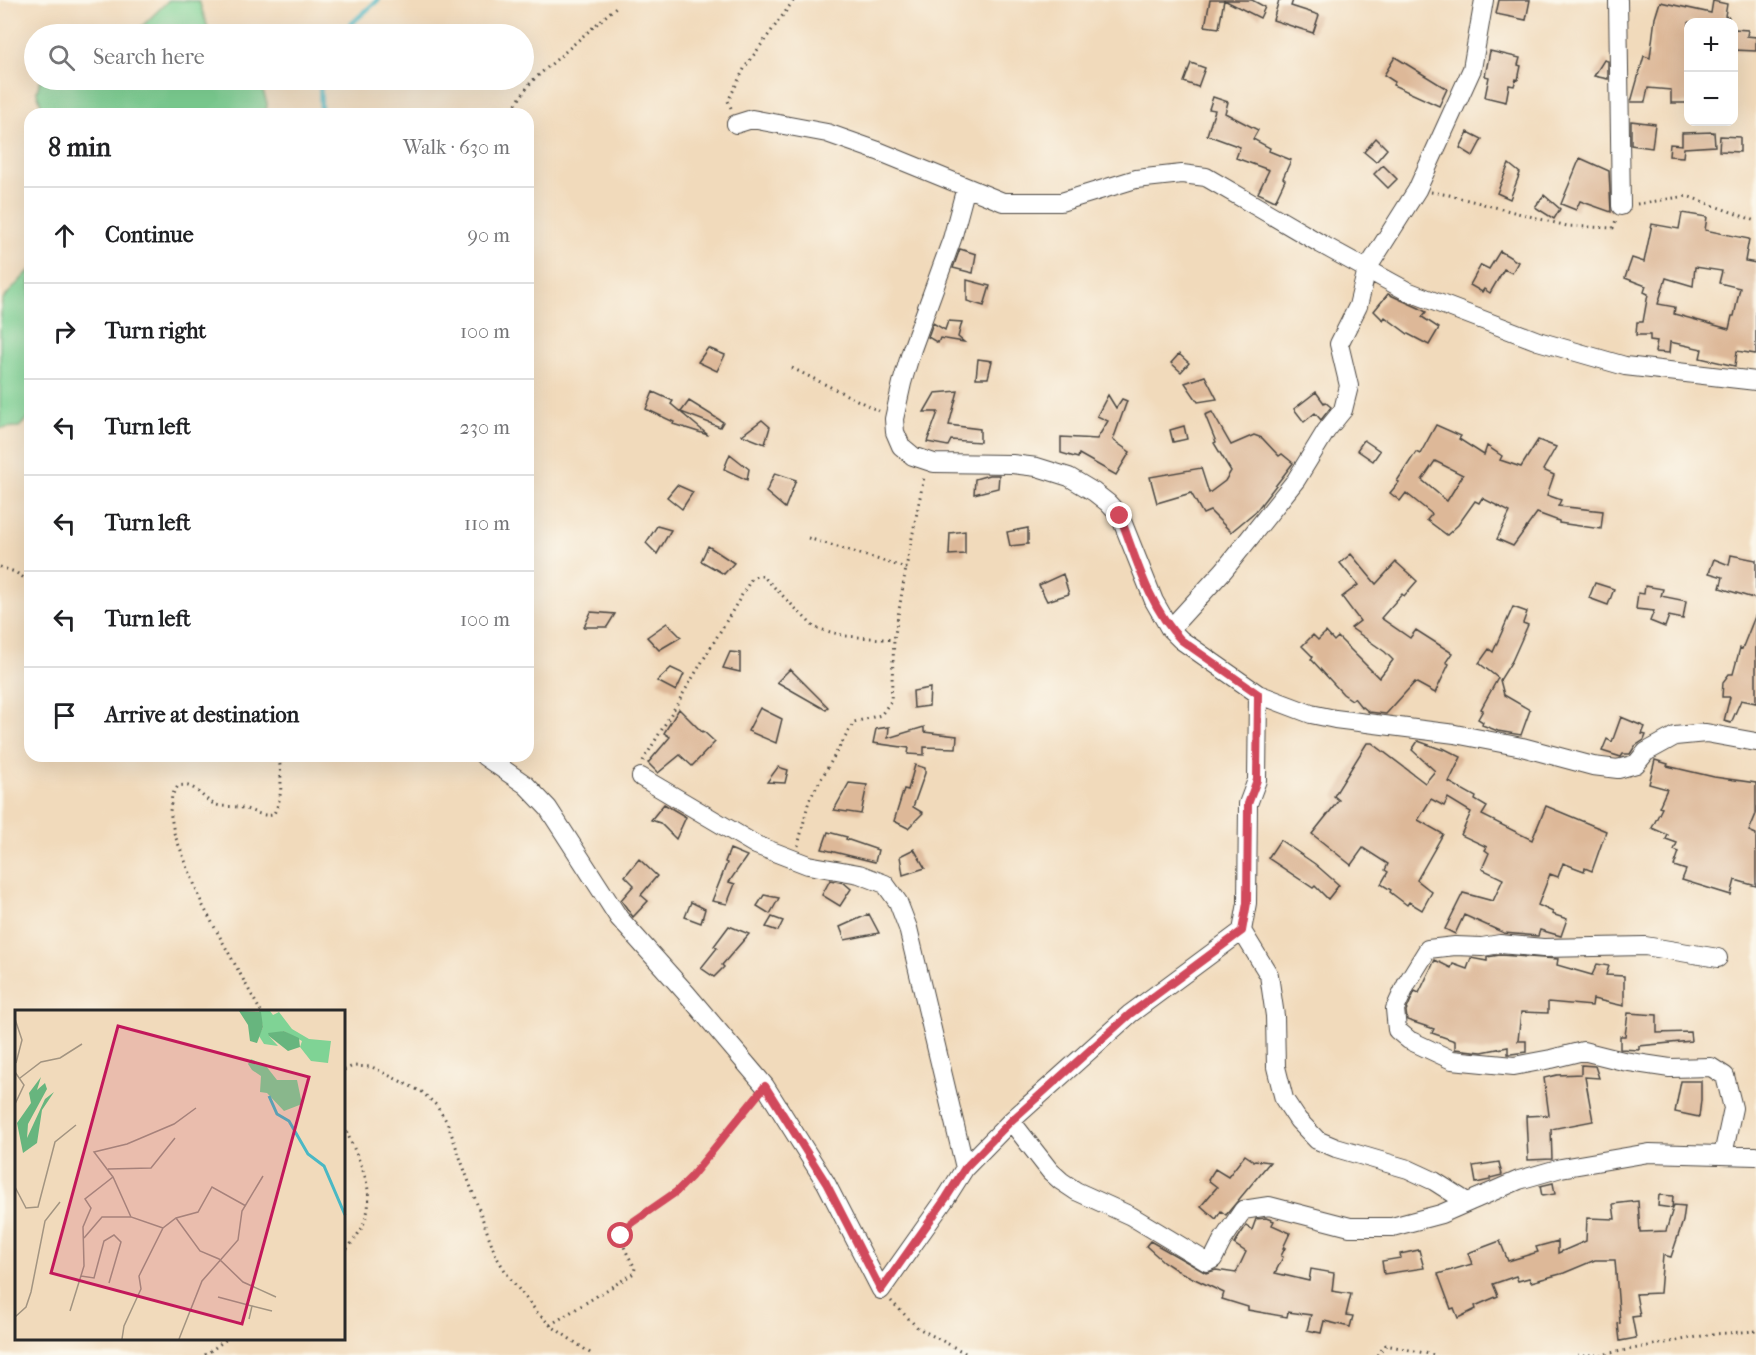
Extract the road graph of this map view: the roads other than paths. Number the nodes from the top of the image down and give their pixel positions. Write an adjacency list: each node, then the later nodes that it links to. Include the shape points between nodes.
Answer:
1 (1484, 0): 6 (street, via 1472,69 1417,190)
2 (1618, 0): 5 (street)
3 (736, 124): 4 (street, via 752,119 827,133)
4 (966, 187): 6 (street, via 1003,202 1061,202 1136,179 1182,174 1206,177); 8 (street, via 912,349 894,419 901,446 913,456 934,463 1037,467 1069,477 1094,492 1120,516 1154,601)
5 (1621, 206)
6 (1367, 269): 7 (street, via 1407,291 1538,341 1625,366); 8 (street, via 1359,306 1339,344 1349,386 1343,410 1296,480 1224,570)
7 (1756, 381)
8 (1170, 629): 9 (street)
9 (1258, 694): 10 (street, via 1335,719 1455,734 1618,769 1636,764 1646,752 1675,736 1706,733); 13 (street, via 1257,780 1248,804 1247,903)
10 (1756, 742)
11 (492, 762): 18 (street, via 525,785 548,808 619,918 765,1086 826,1183 881,1290)
12 (641, 777): 18 (street, via 756,845 795,861 859,874 885,884 898,902 908,928)
13 (1242, 931): 15 (street, via 1130,1014); 19 (street, via 1269,975 1276,1068 1284,1099 1298,1120 1317,1140 1408,1169)
14 (1718, 958): 16 (street, via 1645,946 1543,948 1500,944 1428,949 1395,1009 1396,1030 1408,1040 1452,1060 1514,1066 1582,1051 1670,1068 1711,1067 1725,1077 1733,1107)
15 (1011, 1121): 18 (street); 19 (street, via 1061,1181 1131,1216 1207,1262 1214,1259 1243,1210 1252,1207 1269,1206 1350,1227 1392,1227 1441,1214)
16 (1723, 1155): 17 (street); 19 (street, via 1649,1153 1561,1168 1519,1180)
17 (1756, 1156)
18 (965, 1168)
19 (1467, 1202)

